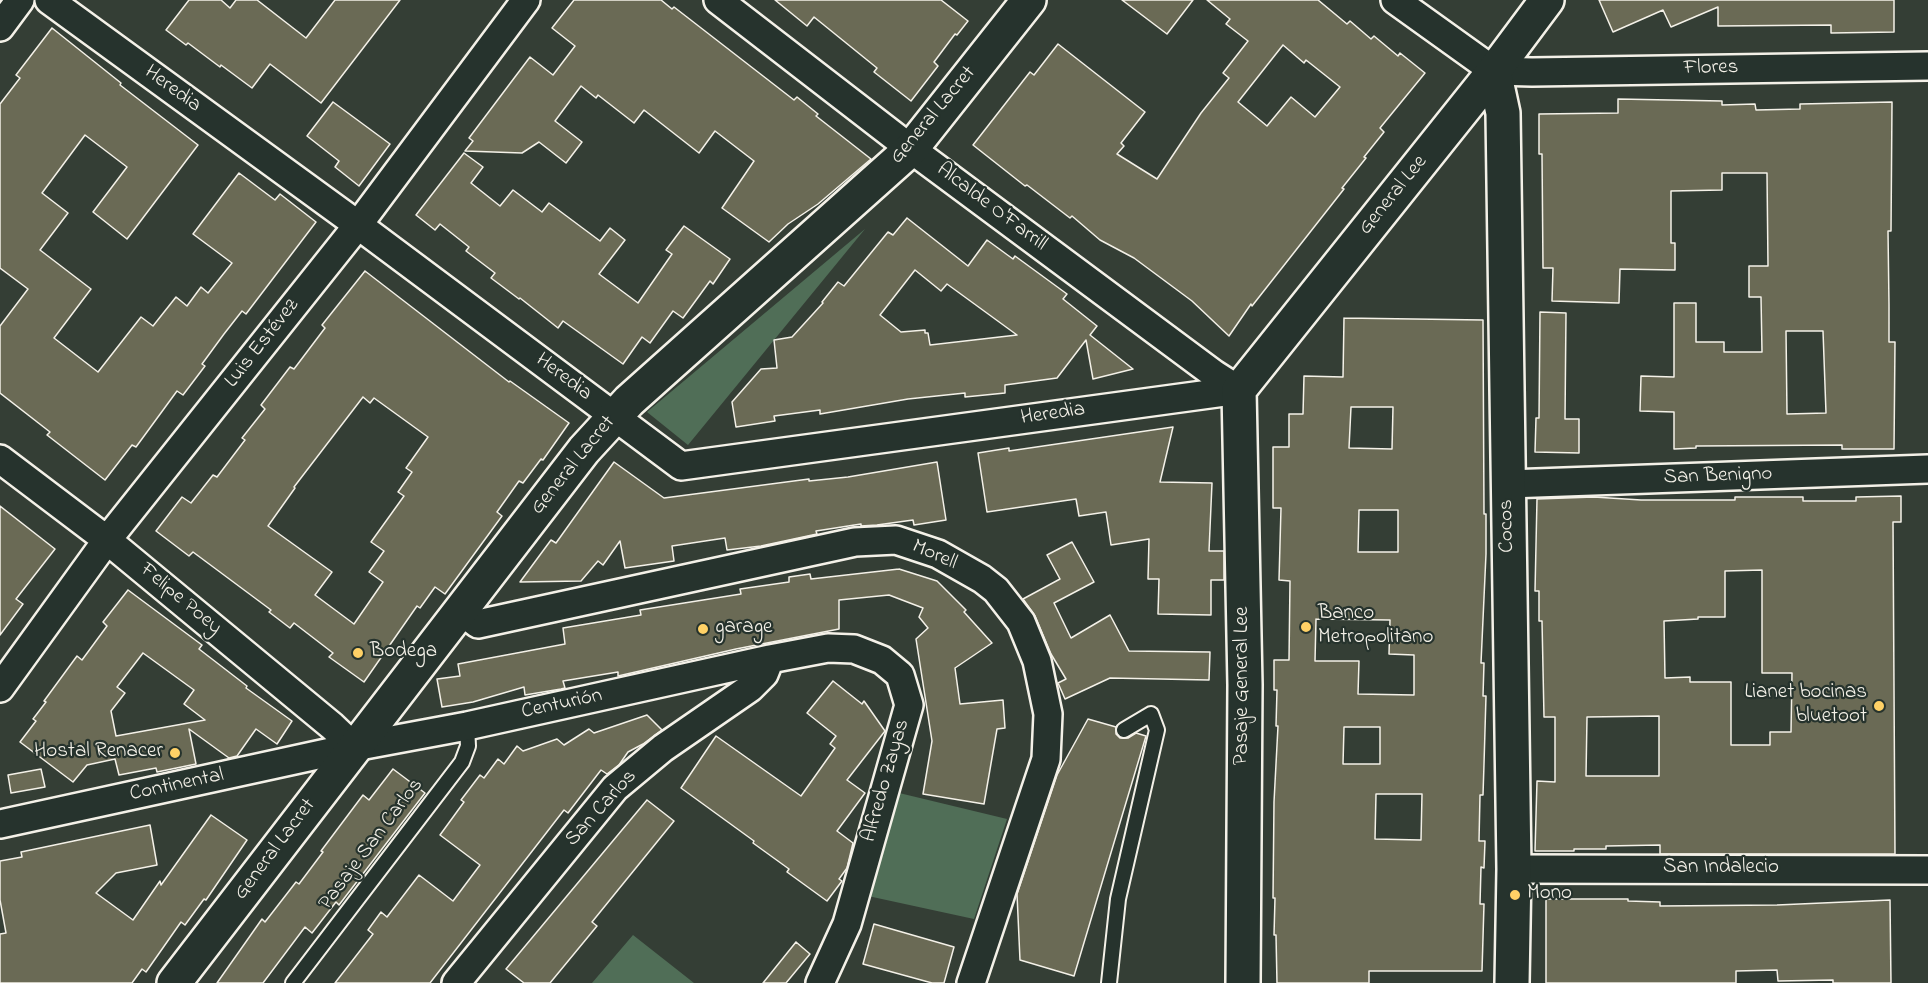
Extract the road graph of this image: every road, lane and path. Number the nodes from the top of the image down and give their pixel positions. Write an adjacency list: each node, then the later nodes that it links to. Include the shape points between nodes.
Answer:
1 (20, 0): 8 (street)
2 (49, 0): 12 (street, Heredia)
3 (526, 0): 12 (street, Luis Estévez)
4 (718, 0): 11 (street, Alcalde O'Farrill)
5 (1029, 0): 11 (street, General Lacret)
6 (1395, 0): 10 (street)
7 (1547, 0): 10 (street, General Lee)
8 (0, 27)
9 (1928, 66): 10 (street, Flores)
10 (1494, 71): 13 (street, General Lee); 17 (street, Cocos, via 1503,113)
11 (911, 149): 13 (street, Alcalde O'Farrill); 14 (street, General Lacret)
12 (358, 225): 14 (street, Heredia); 18 (street, Luis Estévez)
13 (1239, 390): 14 (street, Heredia, via 681,466); 34 (street, Pasaje General Lee, via 1245,685)
14 (614, 417): 19 (street, General Lacret, via 584,450)
15 (0, 459): 18 (street, Felipe Poey)
16 (1928, 470): 17 (street, San Benigno)
17 (1508, 484): 26 (street, Cocos)
18 (108, 540): 21 (street, Luis Estévez); 24 (street, Felipe Poey)
19 (461, 611): 24 (street, General Lacret); 32 (street, Morell, via 478,624 855,542 896,540 938,554 982,579 1021,622 1037,661 1048,714 1046,759)
20 (770, 659): 22 (street, Centurión); 30 (street, San Carlos, via 764,674 750,688 663,748 615,788); 31 (street, Alfredo Zayas, via 828,648 854,649 882,660 900,675 909,705 847,924)
21 (0, 688)
22 (467, 726): 24 (street, Centurión); 29 (lane, Pasaje San Carlos, via 468,746 462,762)
23 (1124, 730): 33 (lane, via 1151,714 1157,730 1118,898)
24 (354, 747): 25 (street, Continental); 28 (street, General Lacret)
25 (0, 824)
26 (1514, 868): 27 (street, San Indalecio); 35 (street, Cocos)
27 (1928, 870)
28 (174, 983)
29 (294, 983)
30 (456, 983)
31 (820, 983)
32 (971, 983)
33 (1109, 983)
34 (1243, 983)
35 (1512, 983)

